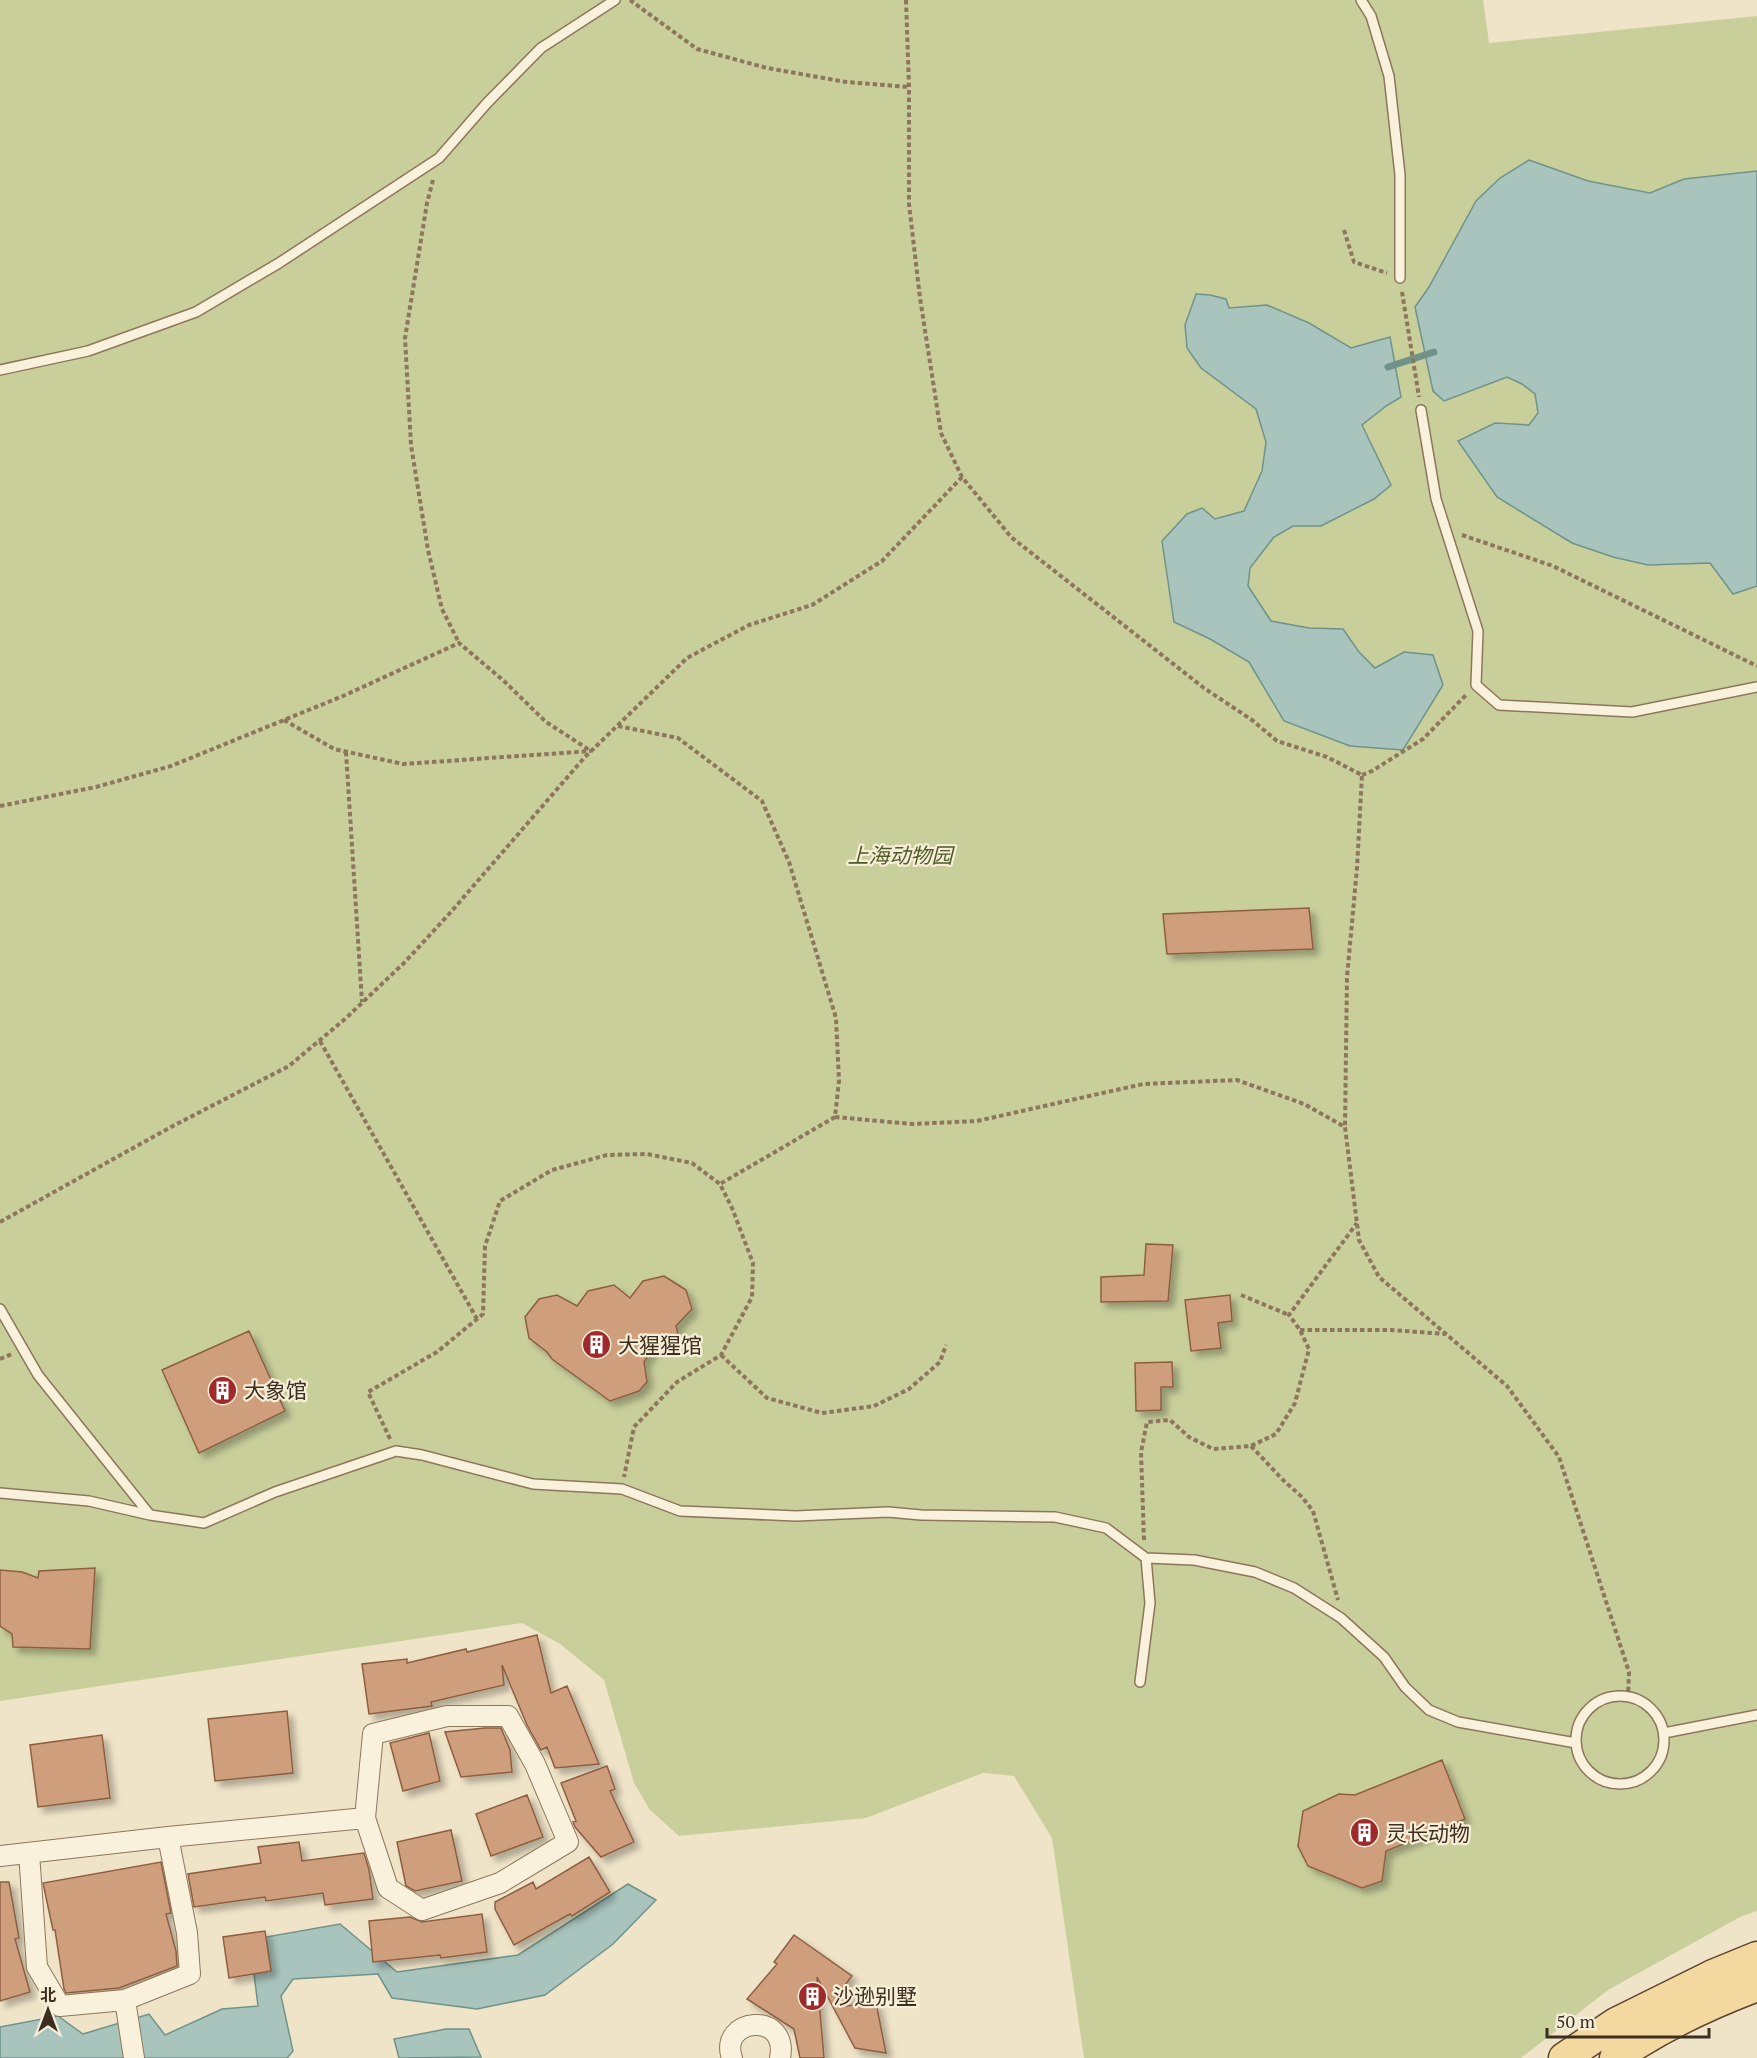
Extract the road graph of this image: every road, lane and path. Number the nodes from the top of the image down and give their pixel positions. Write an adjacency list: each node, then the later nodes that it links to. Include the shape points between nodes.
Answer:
1 (615, 0): 6 (lane, via 541,48)
2 (630, 0): 5 (path, via 697,49 767,68 846,82)
3 (906, 0): 5 (path)
4 (1361, 0): 8 (lane, via 1371,16 1389,76 1400,175)
5 (909, 87): 12 (path, via 909,204 920,298 941,433)
6 (439, 158): 9 (lane, via 279,263 196,312 88,351); 14 (path, via 427,203 405,338 411,445 428,550 442,609)
7 (1344, 230): 8 (path, via 1354,262)
8 (1400, 278): 10 (path)
9 (0, 370)
10 (1418, 390)
11 (1421, 410): 13 (lane, via 1436,499)
12 (962, 477): 19 (path, via 882,561 813,605 749,625 687,658); 22 (path, via 1011,537 1204,688 1277,741 1327,757)
13 (1446, 530): 15 (path, via 1552,566); 16 (lane, via 1478,632)
14 (459, 643): 18 (path); 20 (path, via 546,722)
15 (1757, 666)
16 (1476, 685): 17 (lane, via 1498,705 1632,712); 22 (path, via 1423,739)
17 (1757, 687)
18 (284, 720): 21 (path); 23 (path, via 171,766)
19 (618, 726): 20 (path); 26 (path, via 678,738 762,801 789,862 836,1018 839,1082)
20 (591, 751): 21 (path, via 403,764); 24 (path, via 450,913)
21 (346, 752): 24 (path)
22 (1362, 775): 27 (path, via 1347,977)
23 (0, 806)
24 (362, 1003): 25 (path)
25 (320, 1041): 29 (path, via 289,1066); 34 (path)
26 (835, 1117): 27 (path, via 912,1124 977,1121 1143,1084 1237,1080 1304,1104); 28 (path)
27 (1345, 1127): 30 (path)
28 (720, 1185): 34 (path, via 692,1163 647,1154 607,1155 552,1170 500,1201 485,1246 483,1314); 38 (path, via 753,1263 752,1297)
29 (0, 1222)
30 (1357, 1223): 33 (path); 36 (path, via 1359,1240 1380,1277)
31 (1241, 1295): 33 (path)
32 (0, 1309): 43 (lane, via 38,1375)
33 (1289, 1315): 35 (path)
34 (477, 1319): 40 (path, via 437,1352 368,1392)
35 (1300, 1330): 36 (path); 39 (path, via 1309,1349 1295,1403 1276,1434)
36 (1446, 1334): 47 (path, via 1507,1386 1559,1456 1629,1672)
37 (946, 1345): 38 (path, via 940,1362 909,1389 874,1406 822,1413 767,1398)
38 (721, 1355): 41 (path, via 677,1382 634,1427)
39 (1251, 1446): 44 (path, via 1213,1449 1170,1420 1147,1422 1141,1452); 45 (path, via 1313,1511 1336,1587)
40 (396, 1451): 41 (lane, via 533,1484); 43 (lane, via 275,1492 204,1523)
41 (622, 1489): 44 (lane, via 680,1511 796,1516 888,1512 1055,1517 1106,1528)
42 (0, 1493): 43 (lane, via 89,1501)
43 (150, 1515)
44 (1146, 1558): 45 (lane, via 1194,1560 1255,1572 1294,1588); 46 (lane, via 1150,1603)
45 (1341, 1618): 50 (lane, via 1384,1657 1405,1687 1429,1710 1458,1722)
46 (1140, 1682)
47 (1628, 1697): 49 (lane, via 1639,1700 1656,1715); 50 (lane, via 1616,1696 1595,1704 1580,1721)
48 (1757, 1715): 49 (lane)
49 (1664, 1733): 50 (lane, via 1660,1759 1653,1768 1623,1784 1591,1773)
50 (1576, 1743)
51 (364, 1818): 51 (street, via 388,1888 422,1910 500,1883 568,1842 536,1764 508,1716 447,1716 373,1734); 52 (street)
52 (168, 1837): 53 (street); 57 (street, via 187,1933 190,1974)
53 (29, 1853): 54 (street); 57 (street, via 37,1967 60,2006)
54 (0, 1856)
55 (1757, 1957): 61 (main road, via 1616,2023)
56 (1757, 1986): 62 (main road, via 1716,2003)
57 (125, 2000): 58 (street)
58 (134, 2058)
59 (732, 2058): 60 (street, via 730,2044 734,2036 755,2024 764,2025 777,2035)
60 (780, 2058)
61 (1564, 2058)
62 (1615, 2058)

